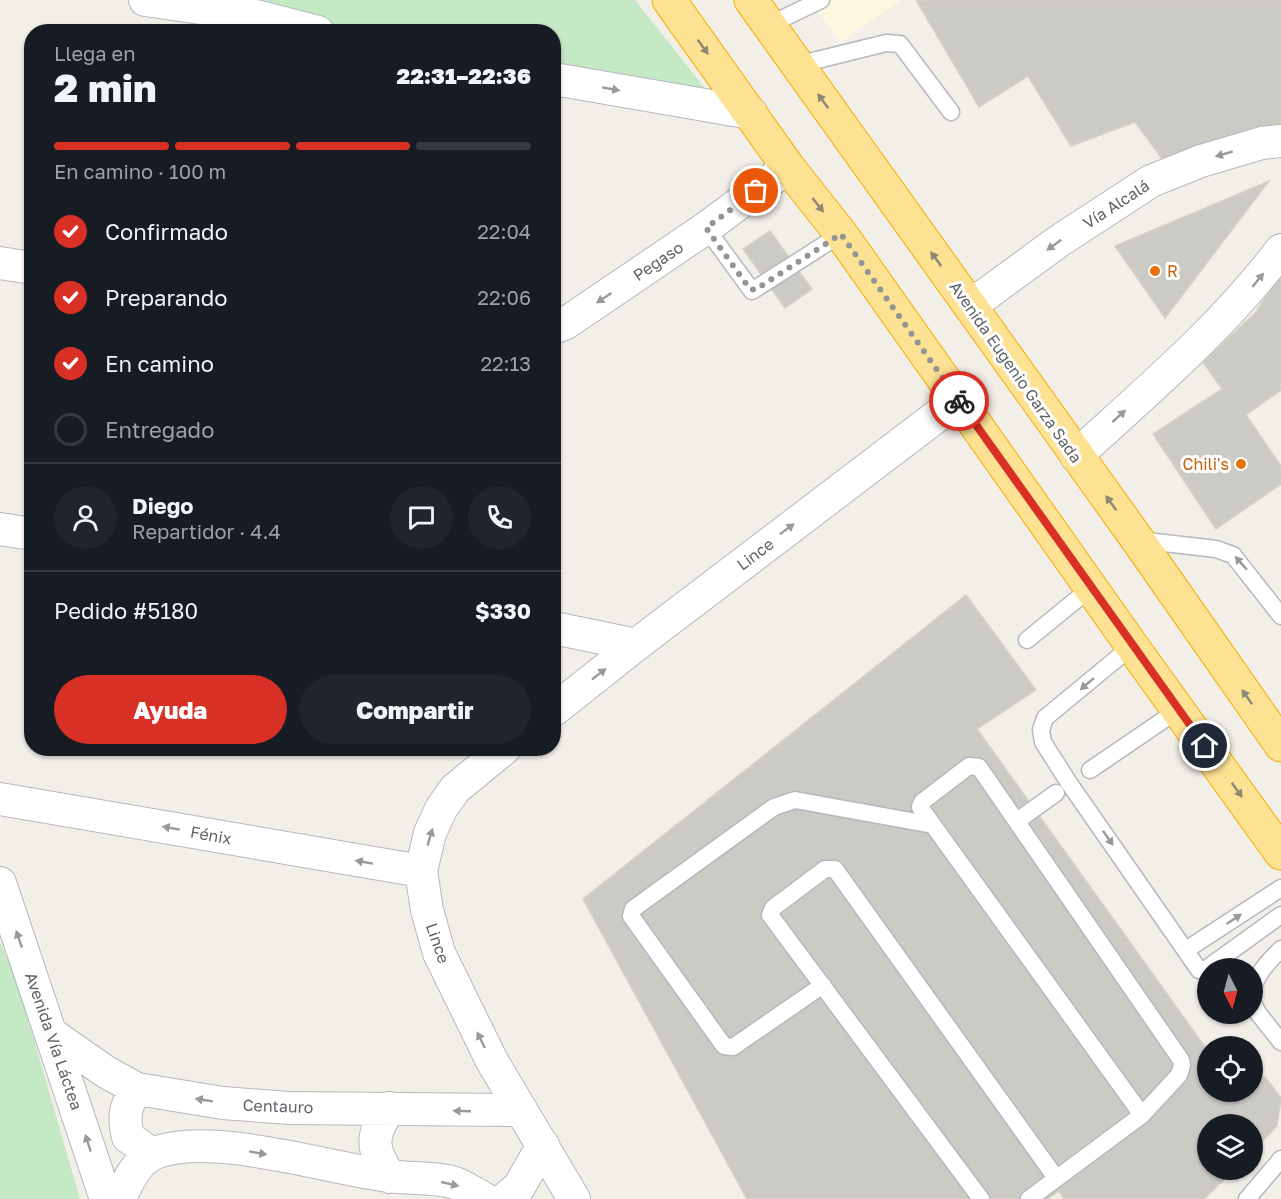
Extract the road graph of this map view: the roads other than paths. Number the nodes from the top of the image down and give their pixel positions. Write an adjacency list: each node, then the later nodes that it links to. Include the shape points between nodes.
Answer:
1 (145, 0): 4 (street)
2 (669, 0): 10 (highway, one-way to 10)
3 (821, 0): 5 (lane)
4 (261, 8): 6 (street)
5 (760, 13): 7 (highway, Avenida Eugenio Garza Sada)
6 (299, 24)
7 (797, 65): 9 (lane, via 900,44); 18 (highway, Avenida Eugenio Garza Sada, one-way to 7)
8 (561, 80): 10 (street, one-way to 10)
9 (951, 112)
10 (751, 113): 12 (highway)
11 (1281, 141): 18 (street, Vía Alcalá, one-way to 18, via 1201,161 1150,181)
12 (788, 167): 13 (street, Pegaso); 14 (highway, one-way to 14)
13 (706, 228): 14 (lane, via 752,291); 19 (street, Pegaso, one-way to 19)
14 (841, 234): 20 (highway)
15 (1281, 250): 21 (street, one-way to 15, via 1214,330)
16 (0, 263): 17 (street)
17 (24, 267)
18 (970, 306): 21 (highway, Avenida Eugenio Garza Sada)
19 (561, 325)
20 (958, 400): 25 (highway); 29 (street, Lince, one-way to 20)
21 (1076, 456): 24 (highway, Avenida Eugenio Garza Sada, one-way to 21)
22 (0, 529): 23 (street)
23 (24, 533)
24 (1137, 539): 26 (lane, one-way to 24, via 1233,555 1216,549); 33 (highway, Avenida Eugenio Garza Sada, one-way to 24)
25 (1092, 587): 28 (lane); 30 (highway)
26 (1280, 610)
27 (561, 629): 29 (street)
28 (1027, 640)
29 (636, 645): 31 (street, Lince, one-way to 29)
30 (1132, 646): 32 (highway); 46 (lane, one-way to 46, via 1045,718 1042,737)
31 (561, 704)
32 (1178, 710): 35 (lane); 40 (highway, one-way to 40)
33 (1281, 745)
34 (495, 756): 41 (street, Lince, one-way to 34, via 430,833 441,808 455,789)
35 (1090, 770)
36 (1056, 793): 38 (lane)
37 (0, 799): 41 (street, Fénix, one-way to 37)
38 (1021, 818)
39 (933, 825): 48 (lane, via 788,801 774,807 633,909 631,916 724,1046 733,1047); 55 (lane); 55 (lane, via 920,803 969,766 979,767 1181,1060 1179,1075)
40 (1281, 853)
41 (421, 872): 54 (street, Lince, one-way to 41, via 439,953)
42 (0, 883): 50 (street, Avenida Vía Láctea, one-way to 42)
43 (1281, 888): 46 (lane, one-way to 43)
44 (1281, 915): 46 (lane, via 1204,970 1199,970)
45 (1281, 949): 47 (lane)
46 (1186, 950)
47 (1263, 968)
48 (823, 985): 60 (lane, via 770,912 825,868 832,868); 66 (lane)
49 (1263, 1019): 51 (lane)
50 (53, 1035): 52 (street, Centauro); 61 (street, Avenida Vía Láctea, one-way to 50)
51 (1281, 1042)
52 (137, 1089): 53 (street, Centauro, one-way to 52, via 256,1106); 57 (street, via 128,1100 125,1125 128,1137)
53 (390, 1108): 54 (street, Centauro, one-way to 53); 59 (street, via 375,1134 379,1160)
54 (520, 1110): 56 (street, Lince)
55 (1142, 1115): 60 (lane)
56 (543, 1145): 64 (street, via 519,1187); 65 (street, Lince)
57 (152, 1154): 59 (street, one-way to 59, via 169,1149 216,1147); 62 (street, via 140,1163)
58 (1281, 1159): 68 (lane)
59 (390, 1177): 63 (street, one-way to 63, via 453,1182)
60 (1056, 1178): 67 (lane)
61 (106, 1199)
62 (120, 1199)
63 (485, 1199)
64 (506, 1199)
65 (574, 1199)
66 (981, 1199)
67 (1029, 1199)
68 (1247, 1199)

